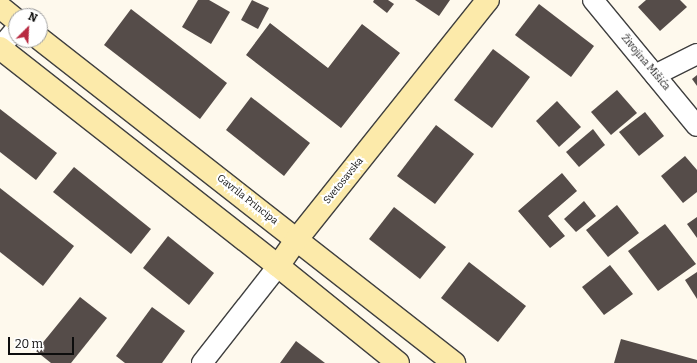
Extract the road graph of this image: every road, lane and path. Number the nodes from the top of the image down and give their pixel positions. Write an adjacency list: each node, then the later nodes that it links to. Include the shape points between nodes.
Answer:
1 (488, 0): 11 (street, Svetosavska)
2 (592, 0): 9 (street, Živojina Mišića)
3 (0, 7): 4 (street)
4 (8, 14)
5 (8, 38): 7 (street)
6 (48, 45): 11 (street, Gavrila Principa)
7 (0, 48): 12 (street)
8 (697, 54): 9 (street)
9 (655, 75): 10 (street, Živojina Mišića)
10 (697, 126)
11 (297, 239): 12 (street, Svetosavska); 15 (street, Gavrila Principa)
12 (278, 266): 13 (street, Svetosavska); 14 (street)
13 (202, 363)
14 (398, 363)
15 (454, 363)

